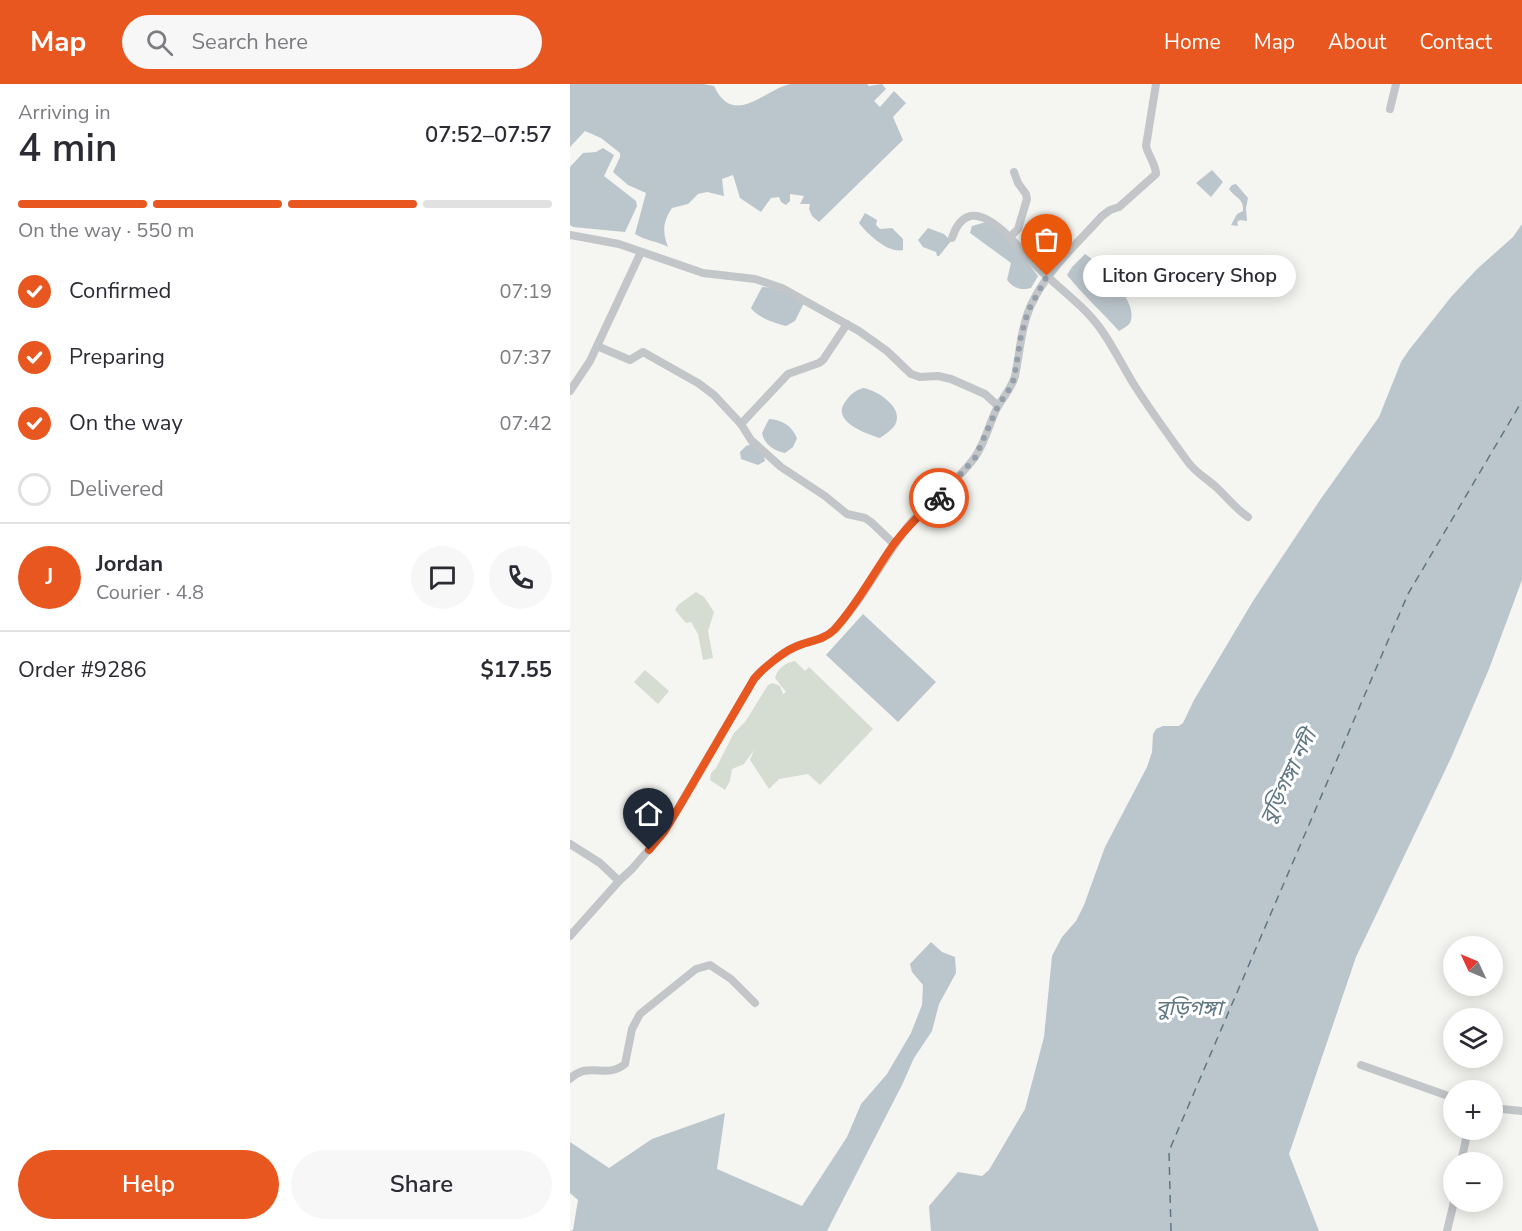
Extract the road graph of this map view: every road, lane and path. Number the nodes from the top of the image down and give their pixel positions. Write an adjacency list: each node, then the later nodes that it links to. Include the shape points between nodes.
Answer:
1 (1156, 84): 9 (street, via 1146,146 1156,174 1119,207 1102,216)
2 (1396, 84): 3 (street)
3 (1390, 109)
4 (1014, 172): 6 (street, via 1027,199 1018,229)
5 (570, 235): 8 (street)
6 (1010, 237): 7 (street, via 991,221 970,216 964,218); 9 (street)
7 (952, 238)
8 (641, 252): 10 (street, via 703,273 755,279 782,288); 11 (street)
9 (1047, 276): 13 (street, via 1028,311 1014,379); 15 (street, via 1101,330 1189,464)
10 (847, 324): 13 (street, via 887,351 911,374 951,379 985,394); 14 (street, via 823,360 788,374)
11 (597, 346): 12 (street); 14 (street, via 630,360 643,351 673,367 714,395)
12 (570, 391)
13 (998, 406): 16 (street, via 975,458)
14 (741, 424): 16 (street, via 751,440 781,467 847,514 871,522)
15 (1248, 517)
16 (894, 544): 18 (street, via 857,603 833,631 790,649 761,670 664,832)
17 (570, 844): 18 (street, via 600,862)
18 (619, 881): 19 (street)
19 (570, 936)
20 (754, 1003): 22 (street, via 731,979 710,965 696,969 640,1014 632,1029 625,1064 605,1072 590,1068)
21 (1361, 1065): 23 (street)
22 (570, 1079)
23 (1443, 1094)
24 (1503, 1109): 25 (street)
25 (1522, 1111)
26 (1452, 1212): 27 (street)
27 (1447, 1231)

